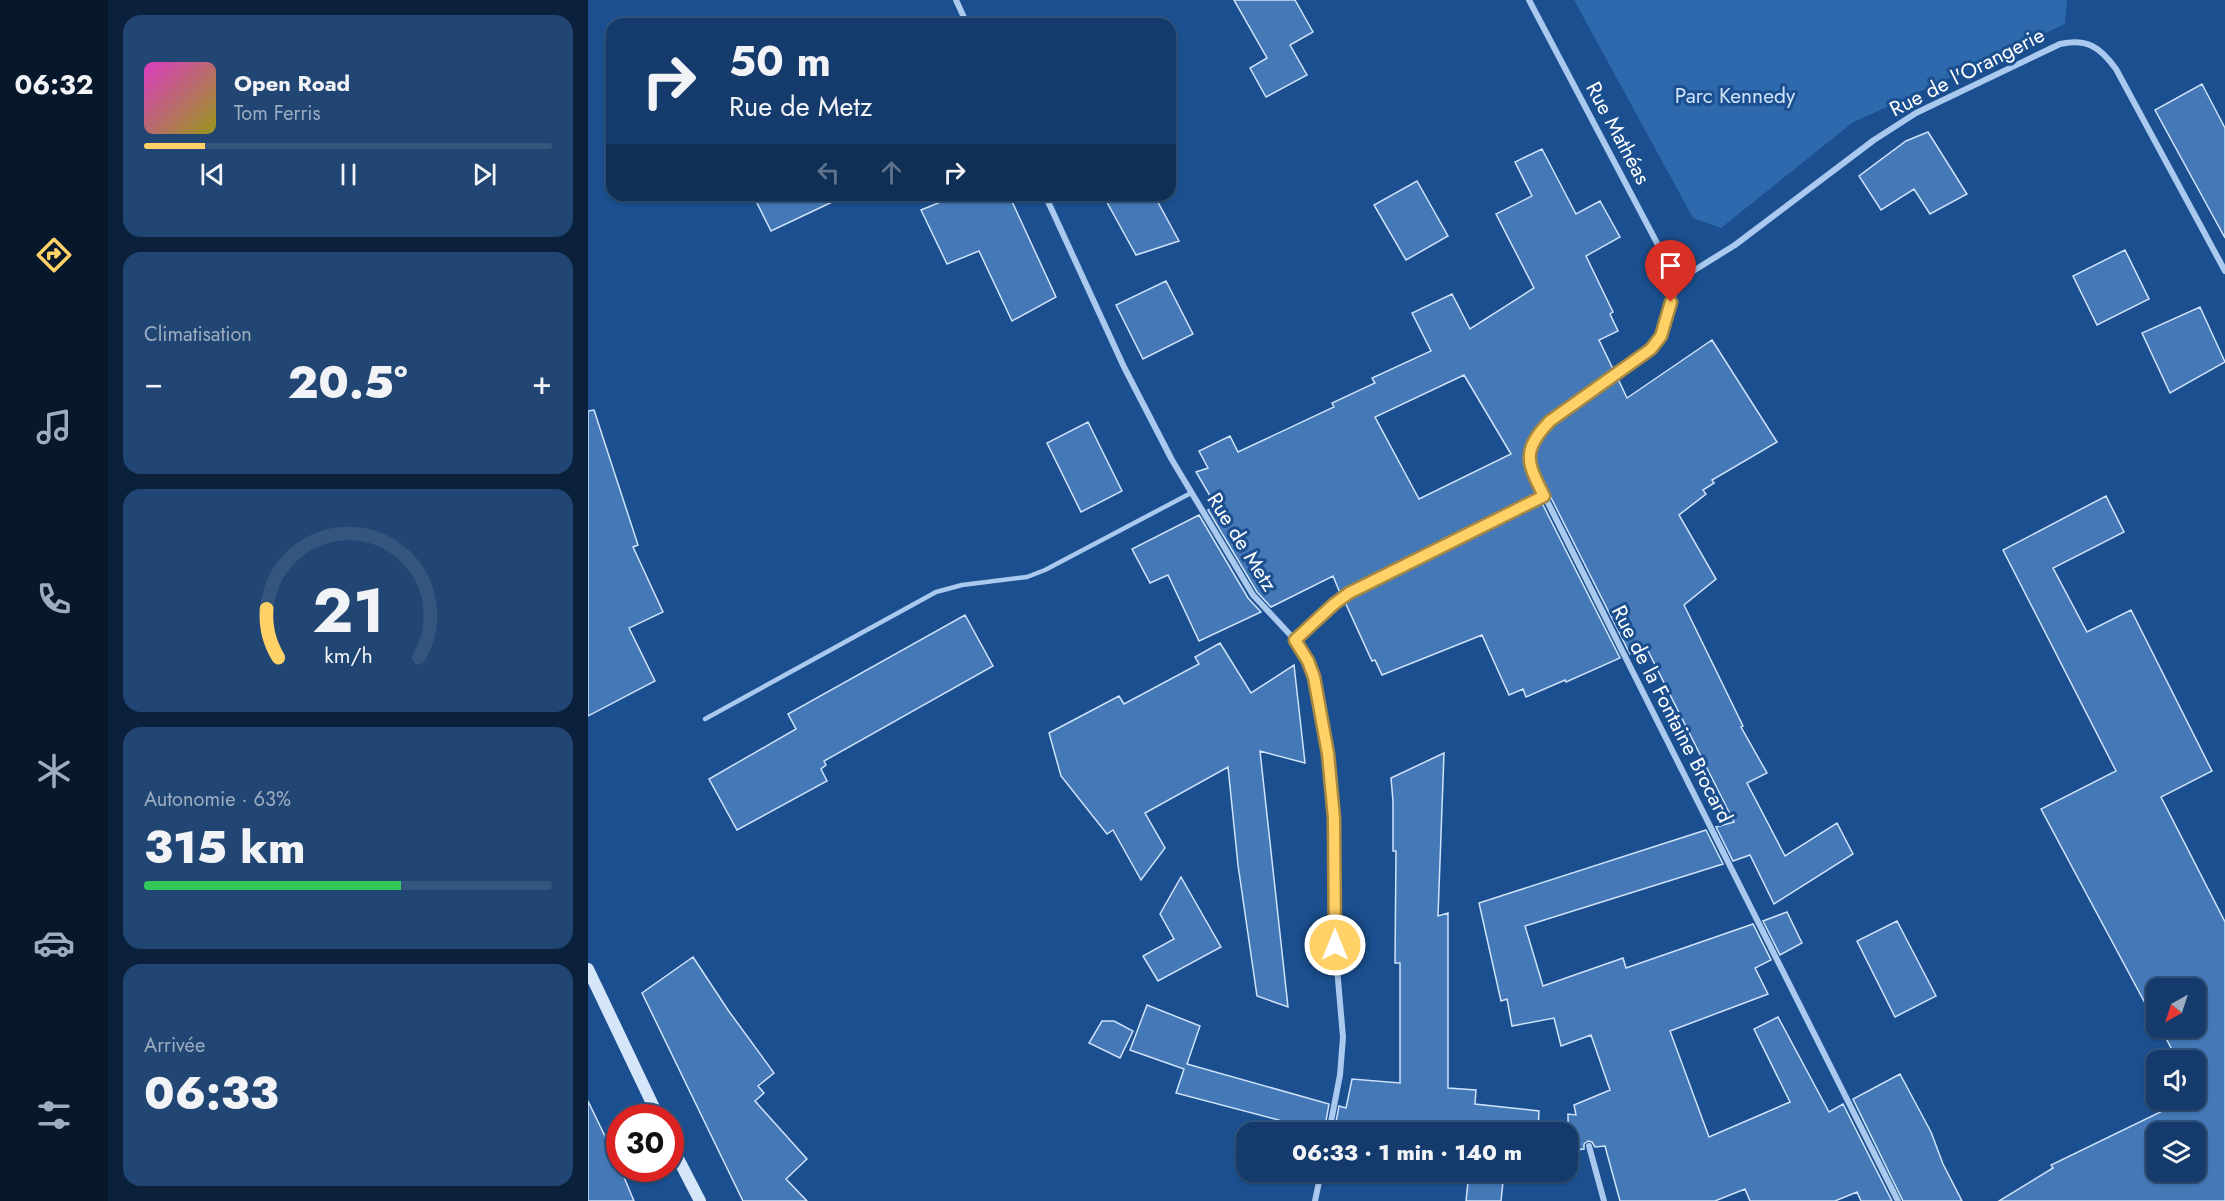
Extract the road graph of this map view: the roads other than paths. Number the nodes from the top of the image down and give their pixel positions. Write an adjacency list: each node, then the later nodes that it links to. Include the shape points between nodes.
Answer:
1 (956, 0): 3 (street)
2 (1529, 0): 6 (street, Rue Mathéas)
3 (964, 18)
4 (1048, 201): 7 (street, Rue de Metz, via 1124,367)
5 (2225, 271): 6 (street, Rue de l'Orangerie, via 2116,69 2097,48 2073,40 1916,114 1874,140 1735,245)
6 (1677, 280): 8 (street, Rue de la Fontaine Brocard, via 1666,324 1651,349 1550,421 1533,441 1530,467)
7 (1191, 493): 9 (street, Rue de Metz, via 1253,595); 10 (lane, via 1027,577 936,592)
8 (1544, 496): 9 (street, via 1349,593); 22 (street, Rue de la Fontaine Brocard)
9 (1295, 640): 13 (street, Rue de Metz, via 1308,661 1319,697 1334,818 1335,945 1343,1037)
10 (705, 719)
11 (588, 969): 12 (main road)
12 (652, 1104)
13 (1331, 1122)
14 (1588, 1146): 21 (street)
15 (684, 1170): 19 (main road)
16 (684, 1180): 18 (main road)
17 (1319, 1182): 20 (street)
18 (690, 1201)
19 (700, 1201)
20 (1315, 1201)
21 (1604, 1201)
22 (1898, 1201)

